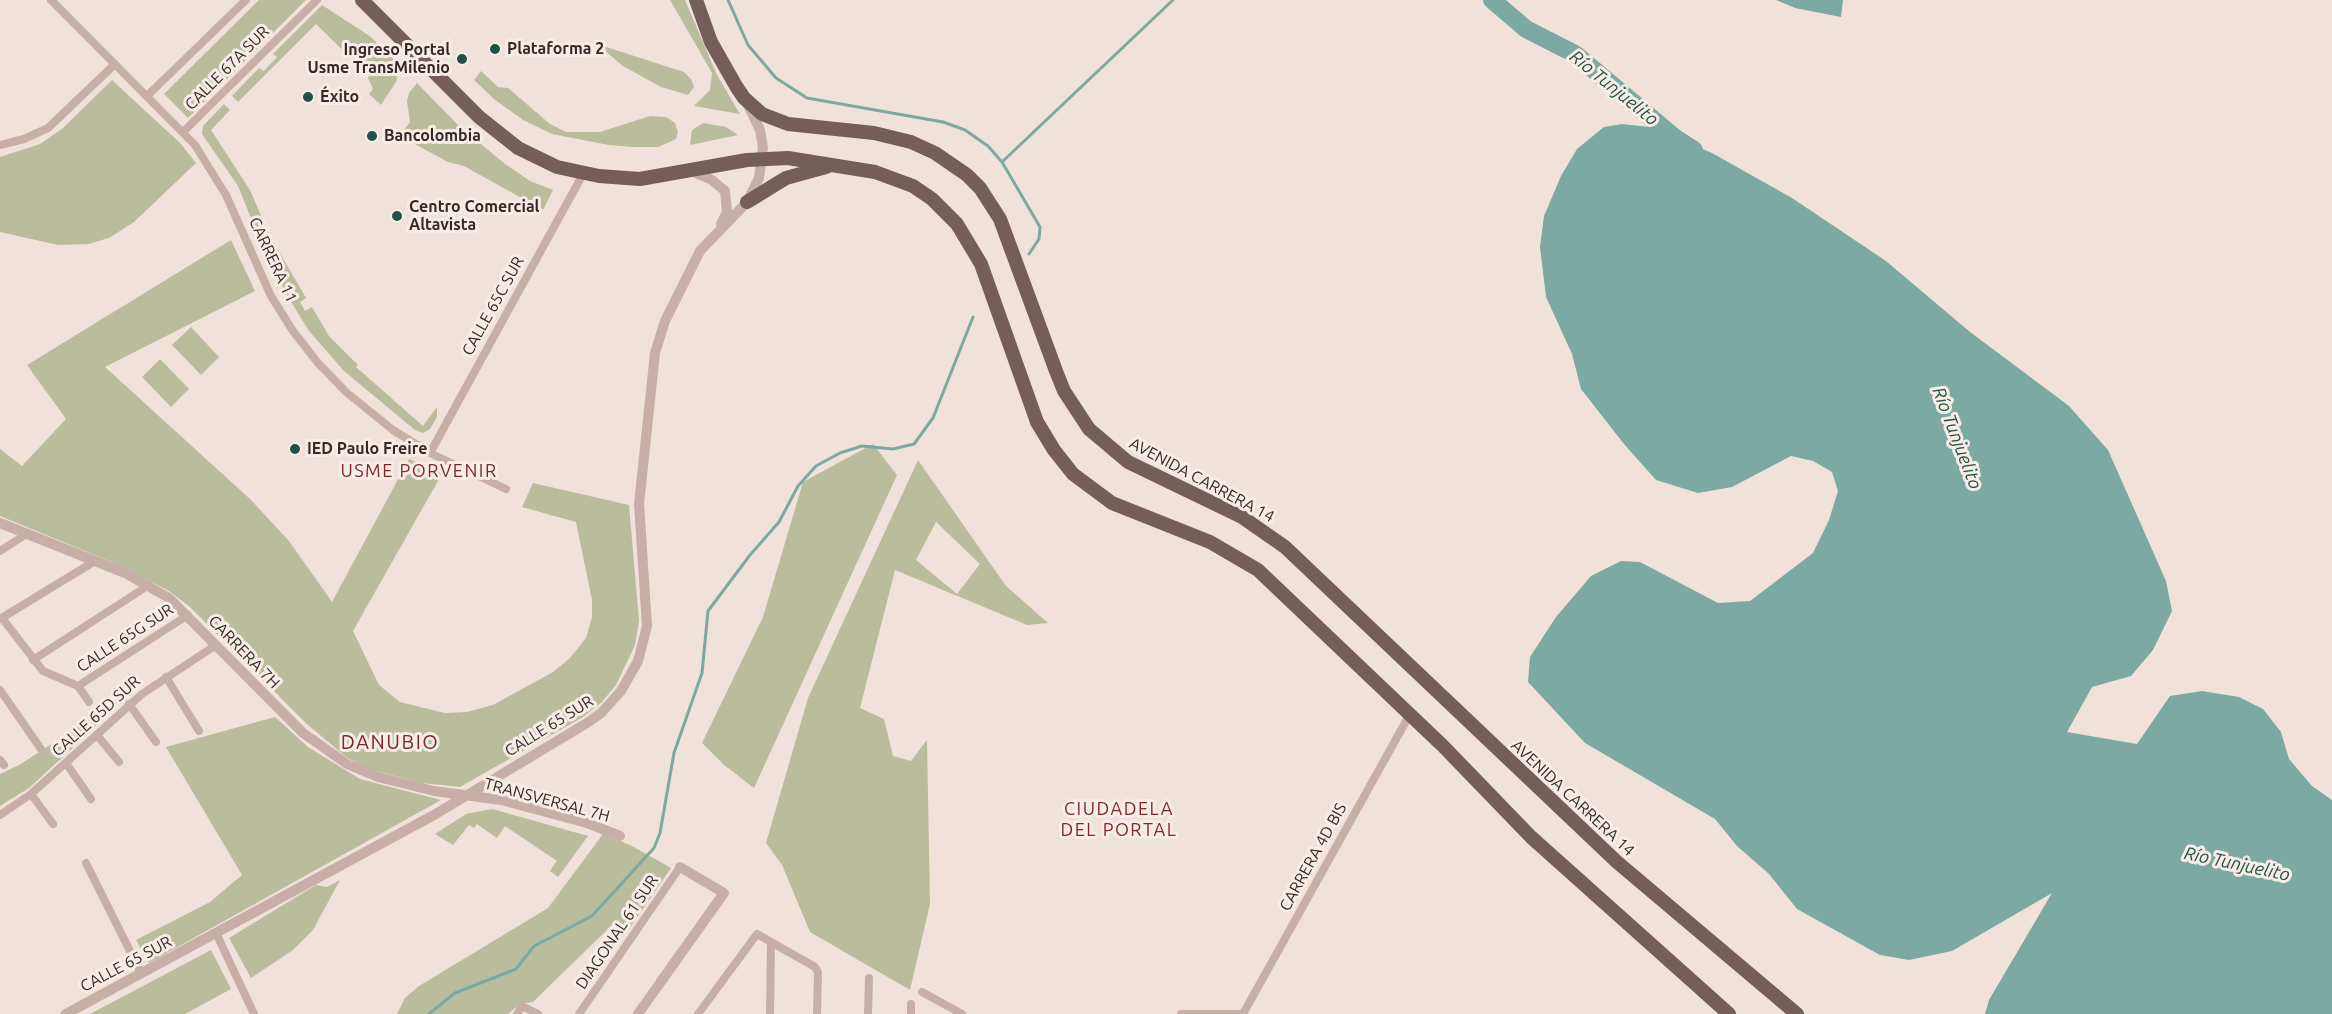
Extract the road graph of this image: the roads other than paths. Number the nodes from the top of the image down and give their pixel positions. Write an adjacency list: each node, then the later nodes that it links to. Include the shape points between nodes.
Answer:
1 (51, 0): 6 (street, CARRERA 11)
2 (246, 0): 7 (street)
3 (317, 0): 9 (street, CALLE 67A SUR)
4 (362, 0): 14 (main road, via 500,135 538,159)
5 (696, 0): 8 (main road, AVENIDA CARRERA 14, via 711,42)
6 (115, 64): 7 (street, CARRERA 11); 10 (street, via 48,128 24,140)
7 (147, 96): 9 (street, CARRERA 11)
8 (744, 98): 11 (street, CALLE 65 SUR, via 760,130); 69 (main road, AVENIDA CARRERA 14, via 777,122 874,133 912,142 967,175 1000,219 1064,391 1089,429 1128,462 1242,517 1286,547 1608,854)
9 (183, 132): 17 (street, CARRERA 11, via 219,182 261,278 304,348 361,405)
10 (0, 145)
11 (763, 159): 12 (main road); 13 (main road); 15 (street, CALLE 65 SUR)
12 (841, 165): 15 (main road, via 786,178); 33 (main road, via 913,186 957,224 981,264 1037,422 1073,474 1112,503 1245,560)
13 (691, 171): 14 (main road, via 640,179); 16 (street, CALLE 65 SUR, via 725,191 727,212)
14 (583, 174): 17 (street, CALLE 65C SUR)
15 (747, 202): 16 (street, CALLE 65 SUR)
16 (716, 232): 41 (street, CALLE 65 SUR, via 693,263 665,321 654,360 639,496 647,613 638,661 621,691 602,712)
17 (430, 453): 18 (street, CARRERA 11)
18 (506, 489)
19 (0, 523): 20 (street, CARRERA 7H)
20 (28, 533): 21 (street); 22 (street, CARRERA 7H)
21 (0, 551)
22 (95, 561): 23 (street, CARRERA 7H); 25 (street)
23 (149, 585): 24 (street, CARRERA 7H); 27 (street)
24 (188, 615): 26 (street, CARRERA 7H); 29 (street, CALLE 65G SUR)
25 (1, 619): 27 (street)
26 (216, 645): 28 (street, CALLE 65D SUR); 41 (street, CARRERA 7H, via 303,733 335,757 378,777)
27 (33, 660): 29 (street, via 50,676)
28 (166, 677): 32 (street, CALLE 65D SUR); 34 (street)
29 (78, 686): 31 (street)
30 (0, 690): 37 (street)
31 (89, 702)
32 (129, 704): 35 (street, CALLE 65D SUR); 36 (street)
33 (1410, 714): 67 (street, CARRERA 4D BIS); 68 (main road, via 1548,853)
34 (199, 732)
35 (97, 735): 38 (street); 39 (street, CALLE 65D SUR)
36 (156, 742)
37 (41, 749)
38 (119, 762)
39 (66, 763): 40 (street, CALLE 65D SUR); 42 (street)
40 (31, 794): 43 (street, CALLE 65D SUR); 44 (street)
41 (466, 795): 45 (street, TRANSVERSAL 7H, via 524,806); 48 (street, CALLE 65 SUR)
42 (91, 799)
43 (0, 815)
44 (53, 824)
45 (620, 836)
46 (86, 863): 50 (street)
47 (680, 867): 59 (street, DIAGONAL 61 SUR); 60 (street, via 724,893)
48 (216, 933): 50 (street, CALLE 65 SUR); 57 (street)
49 (771, 942): 55 (street); 61 (street, via 757,934); 62 (street, via 815,967)
50 (141, 974): 56 (street, CALLE 65 SUR)
51 (869, 978): 63 (street)
52 (922, 992): 65 (street)
53 (911, 1004): 64 (street)
54 (519, 1010): 58 (street)
55 (769, 1012)
56 (66, 1014)
57 (254, 1014)
58 (538, 1014)
59 (579, 1014)
60 (638, 1014)
61 (698, 1014)
62 (817, 1014)
63 (868, 1014)
64 (911, 1014)
65 (962, 1014)
66 (1181, 1014): 67 (street)
67 (1243, 1014)
68 (1729, 1014)
69 (1797, 1014)

